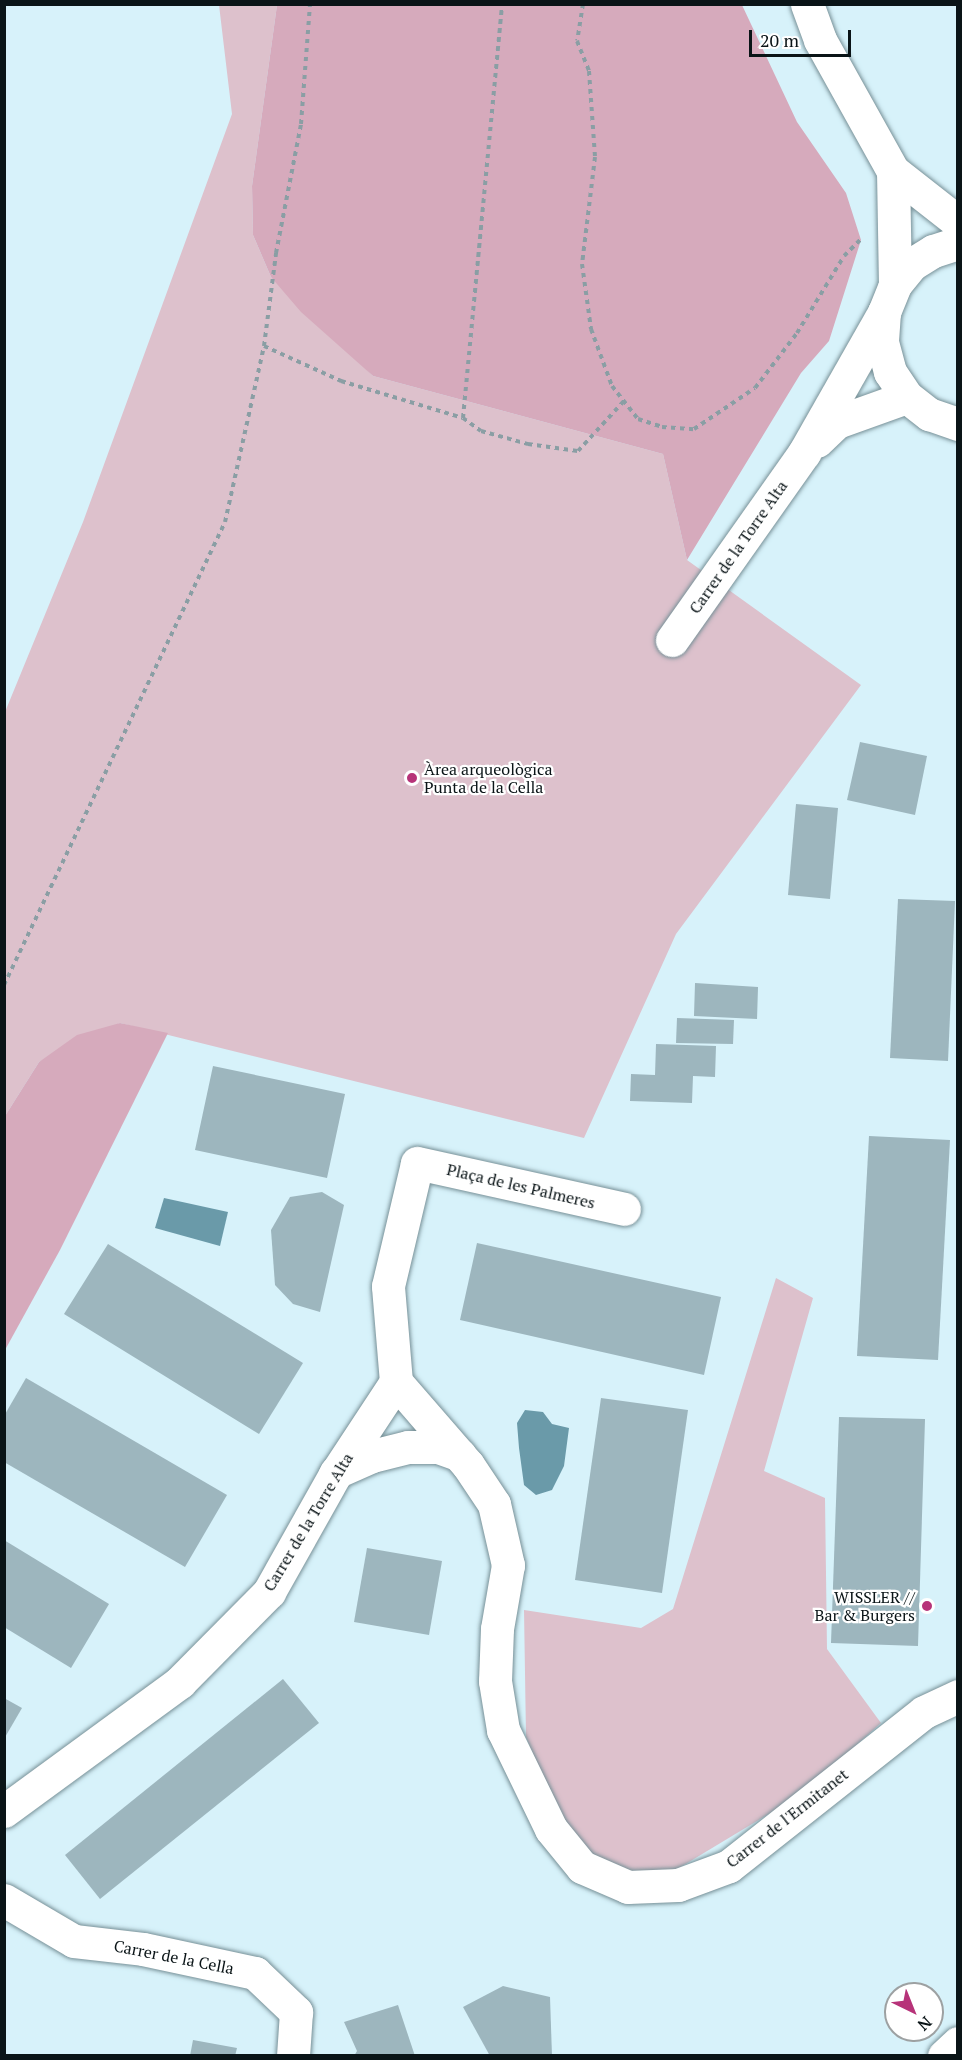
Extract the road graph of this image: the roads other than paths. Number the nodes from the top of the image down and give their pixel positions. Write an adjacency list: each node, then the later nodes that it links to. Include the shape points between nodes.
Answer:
1 (807, 4): 2 (street, via 820,40)
2 (893, 171): 3 (street); 5 (street)
3 (957, 222)
4 (957, 243): 5 (street, Carrer de la Torre Alta, via 918,261)
5 (890, 299): 6 (street, via 882,342 890,372); 8 (street, Carrer de la Torre Alta)
6 (907, 397): 7 (street, via 929,414); 8 (street, Carrer de la Torre Alta, via 837,422)
7 (957, 425)
8 (804, 453): 9 (street, Carrer de la Torre Alta)
9 (672, 640)
10 (624, 1209): 11 (street, Plaça de les Palmeres, via 417,1163 388,1286)
11 (396, 1382): 12 (street, Carrer de l'Ermitanet); 13 (street, Carrer de la Torre Alta)
12 (460, 1455): 13 (street, via 438,1447 408,1447 372,1456); 14 (street, Carrer de l'Ermitanet, via 495,1504 508,1565 497,1629 495,1681 503,1730 551,1829 582,1867 628,1887 678,1885 729,1866 924,1712)
13 (336, 1472): 15 (street, Carrer de la Torre Alta, via 268,1592 180,1682)
14 (957, 1696)
15 (4, 1811)
16 (4, 1900): 18 (street, Carrer de la Cella, via 74,1941 143,1949 255,1973 296,2012)
17 (957, 2043): 19 (street)
18 (293, 2055)
19 (944, 2055)

